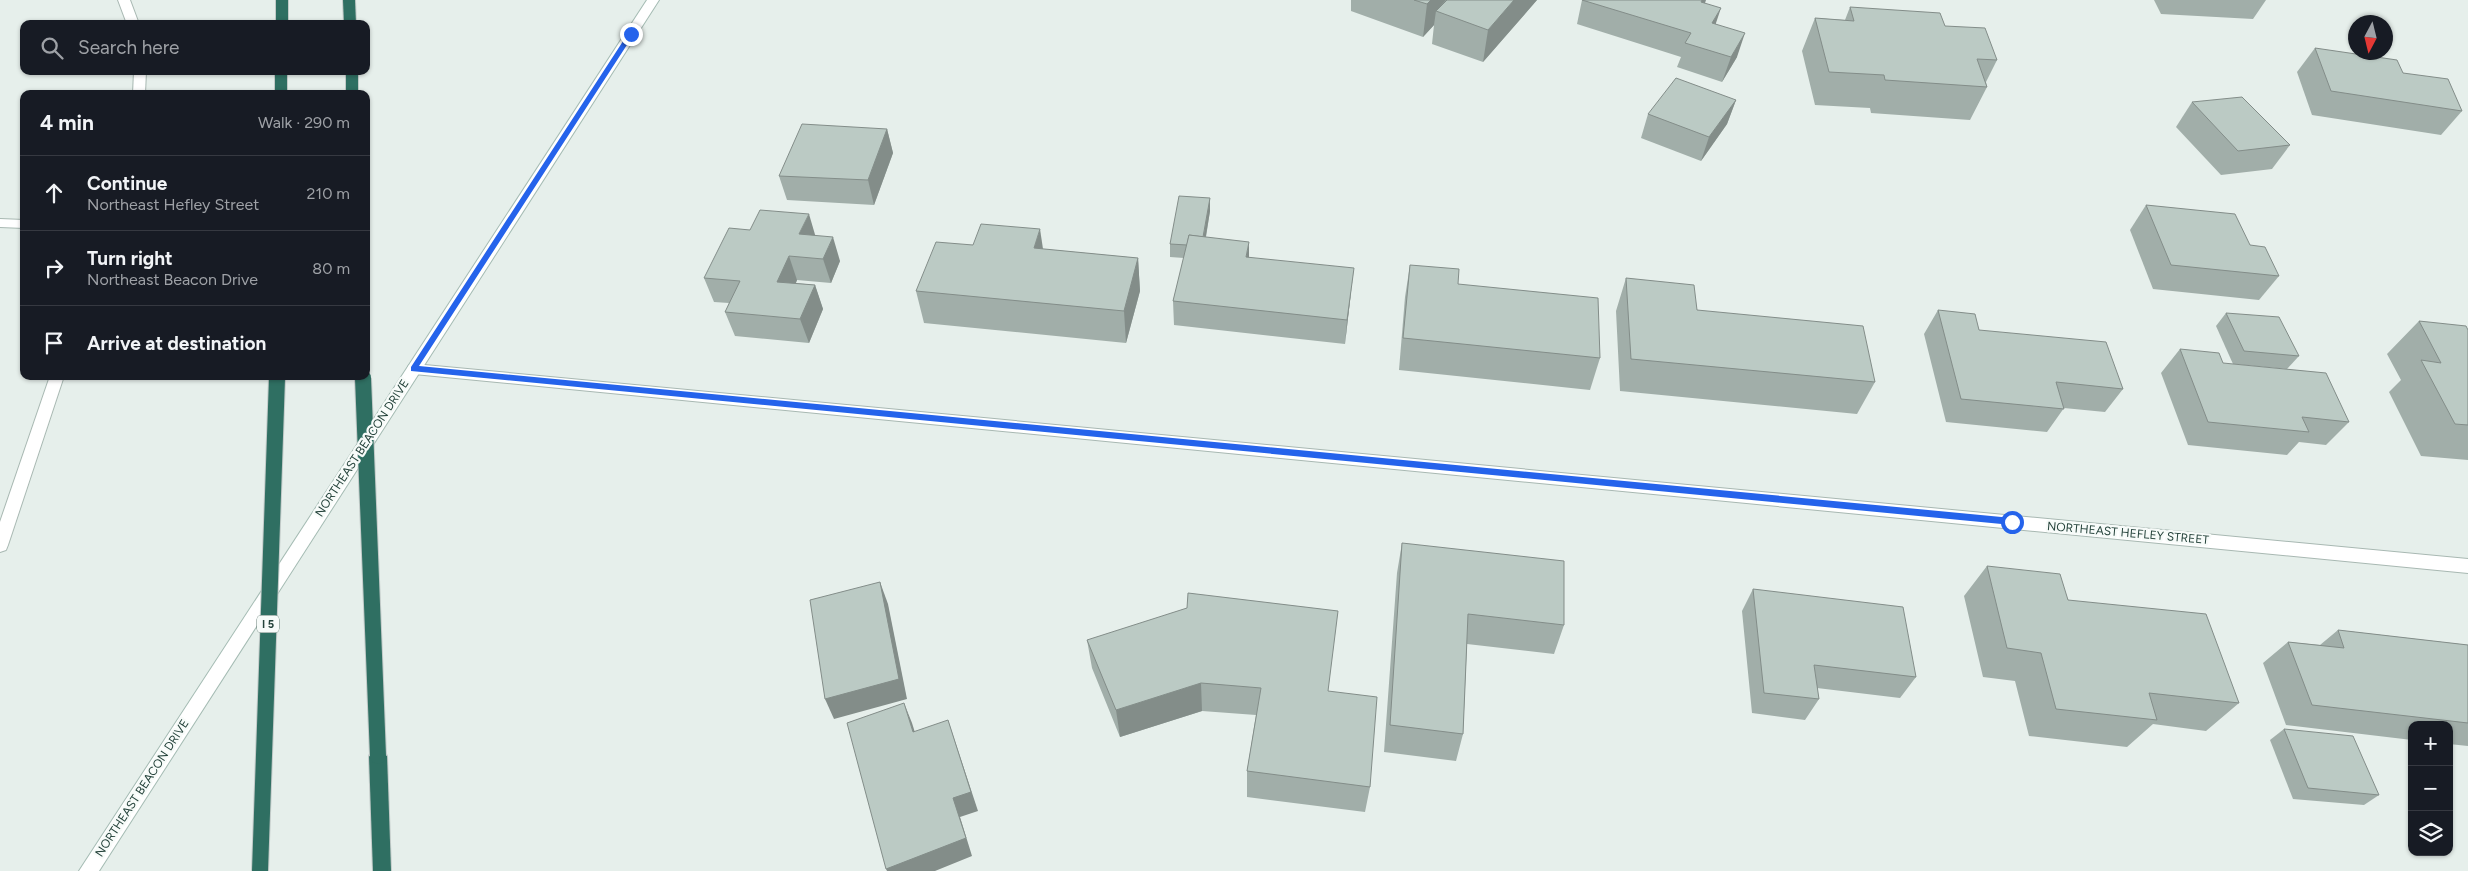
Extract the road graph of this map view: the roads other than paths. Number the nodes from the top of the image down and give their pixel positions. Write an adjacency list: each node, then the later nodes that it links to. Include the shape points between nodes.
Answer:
1 (124, 0): 5 (street)
2 (282, 0): 6 (highway)
3 (349, 0): 7 (highway)
4 (653, 0): 16 (street, NORTHEAST BEACON DRIVE)
5 (132, 20)
6 (282, 20)
7 (350, 20)
8 (140, 75): 11 (street)
9 (281, 75): 12 (highway)
10 (352, 75): 13 (highway)
11 (139, 90)
12 (281, 90)
13 (352, 90)
14 (0, 223): 15 (street)
15 (20, 224)
16 (414, 369): 21 (street, NORTHEAST HEFLEY STREET); 22 (street, NORTHEAST BEACON DRIVE)
17 (56, 380): 20 (street)
18 (277, 380): 23 (highway, I 5, bridge)
19 (363, 380): 24 (highway, bridge)
20 (0, 545)
21 (2468, 566)
22 (88, 871)
23 (260, 871)
24 (382, 871)

